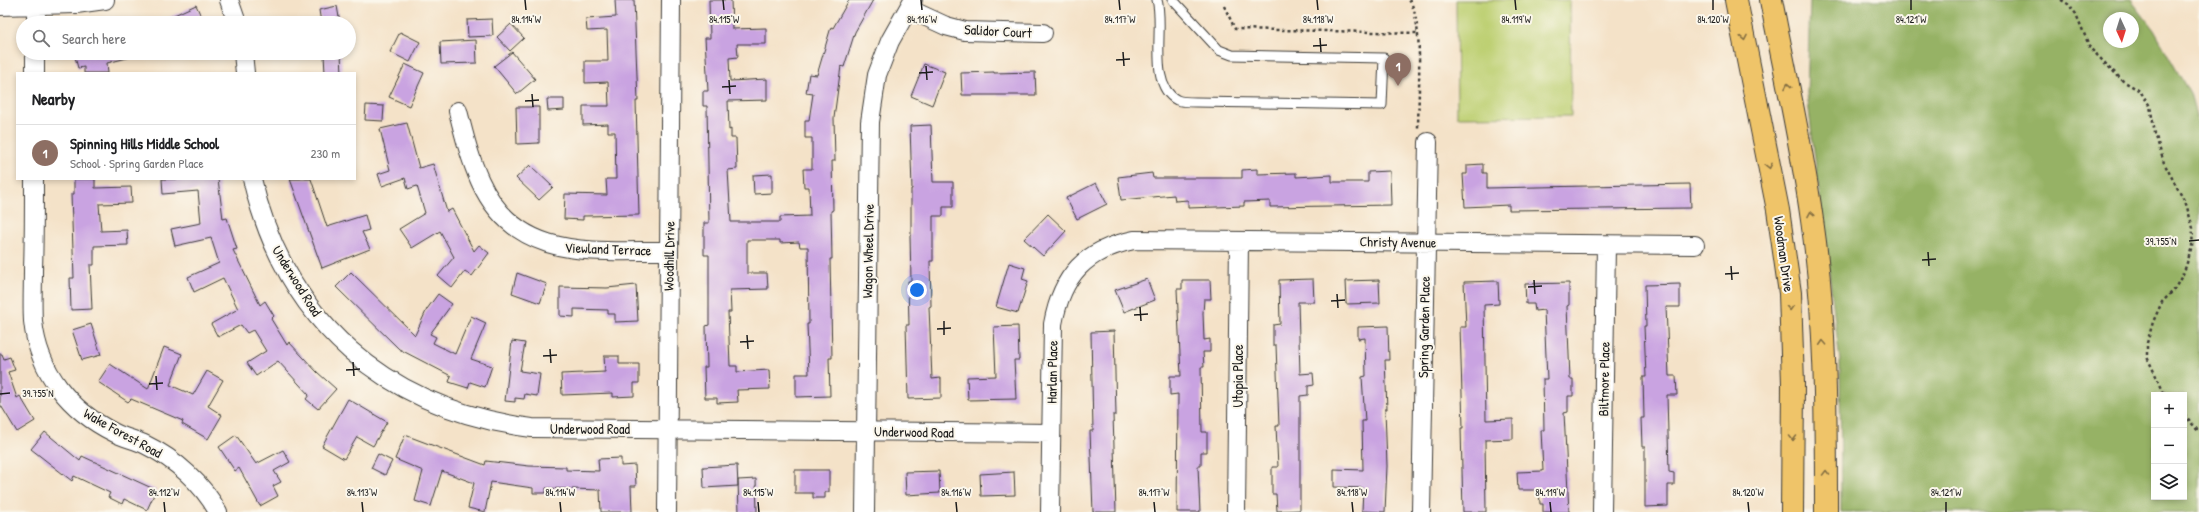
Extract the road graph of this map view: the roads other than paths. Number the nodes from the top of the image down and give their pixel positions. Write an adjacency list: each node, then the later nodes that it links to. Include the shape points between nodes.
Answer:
1 (106, 0): 10 (street)
2 (229, 0): 11 (street)
3 (671, 0): 26 (street, Woodhill Drive)
4 (1157, 0): 5 (lane, via 1160,71 1165,89 1178,100 1382,106 1384,58 1232,55 1219,50)
5 (1173, 0)
6 (1736, 0): 37 (main road, Woodman Drive, one-way to 37, via 1778,210 1790,293 1793,384)
7 (1771, 0): 38 (main road, one-way to 7, via 1825,381 1818,265 1805,178)
8 (911, 4): 12 (street, Salidor Court, via 946,26 965,31); 28 (street, Wagon Wheel Drive, via 885,52 872,98)
9 (0, 6): 10 (street)
10 (36, 10)
11 (235, 16)
12 (1043, 34)
13 (35, 60): 15 (street)
14 (244, 60): 16 (street)
15 (35, 72)
16 (245, 72)
17 (458, 111): 26 (street, Viewland Terrace, via 480,181 490,201 502,215 522,230 539,241 572,250)
18 (1428, 142): 22 (street, Spring Garden Place)
19 (34, 180): 30 (street, Wake Forest Road, via 33,321 42,359 51,377 74,406 94,421 146,445 191,477)
20 (252, 180): 27 (street, Underwood Road, via 268,234 281,261 304,297 330,331 354,355 407,391 464,415 501,424 532,428)
21 (1239, 241): 22 (street, Christy Avenue); 25 (street, Christy Avenue, via 1134,240); 34 (street, Utopia Place)
22 (1425, 242): 23 (street, Christy Avenue); 35 (street, Spring Garden Place)
23 (1606, 245): 24 (street, Christy Avenue); 36 (street, Biltmore Place)
24 (1696, 245)
25 (1102, 250): 29 (street, Harlan Place, via 1072,274 1062,289 1056,306 1053,324)
26 (669, 251): 27 (street, Woodhill Drive)
27 (668, 430): 28 (street, Underwood Road); 31 (street, Woodhill Drive)
28 (866, 432): 29 (street, Underwood Road); 32 (street, Wagon Wheel Drive)
29 (1051, 434): 33 (street, Harlan Place)
30 (218, 512)
31 (667, 512)
32 (865, 512)
33 (1050, 512)
34 (1236, 512)
35 (1421, 512)
36 (1602, 512)
37 (1792, 512)
38 (1826, 512)

